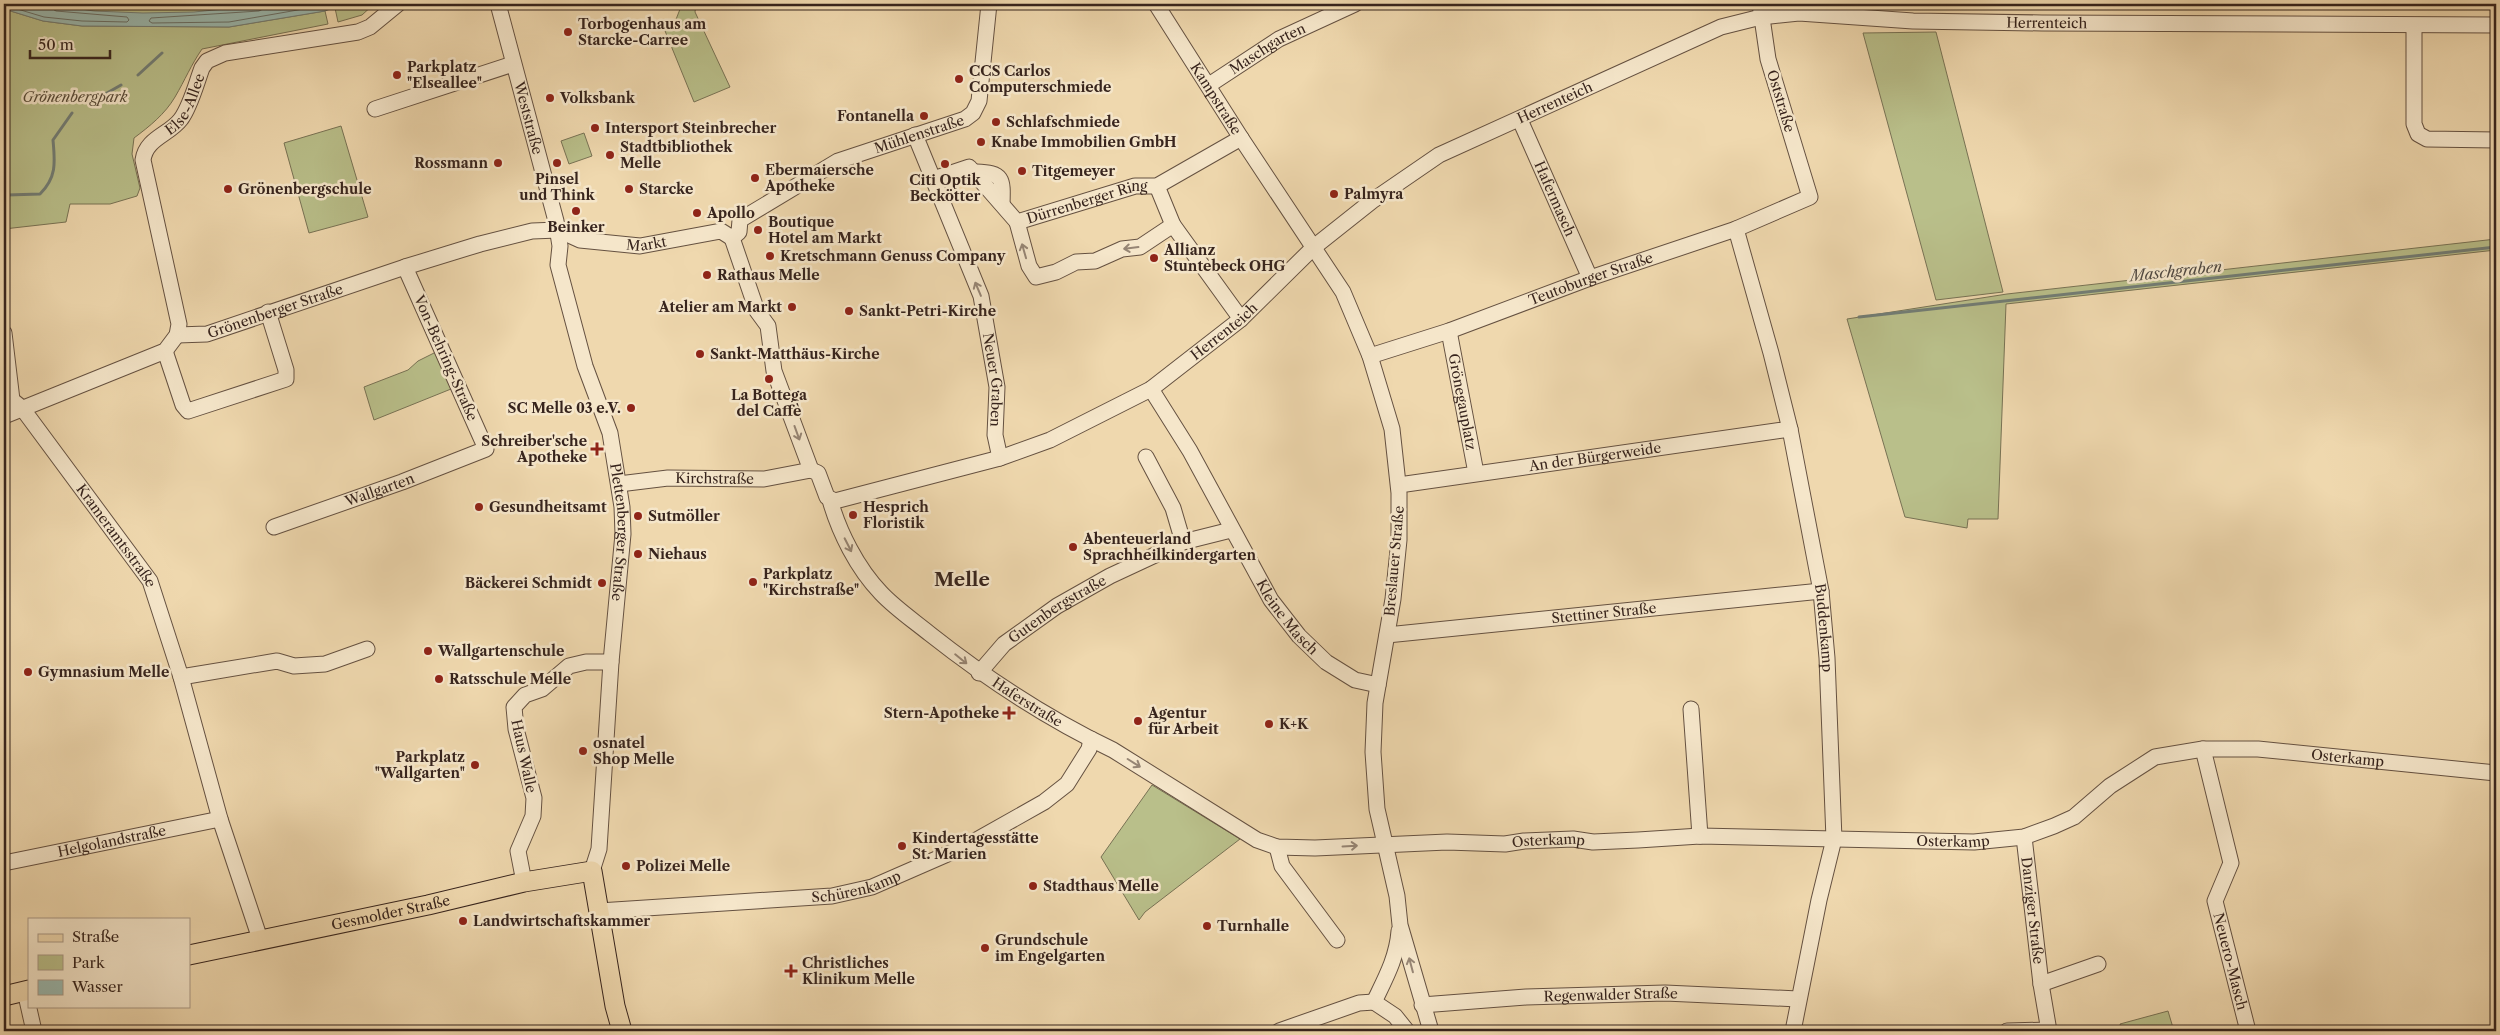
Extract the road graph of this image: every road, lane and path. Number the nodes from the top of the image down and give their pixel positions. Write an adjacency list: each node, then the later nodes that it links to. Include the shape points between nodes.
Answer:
1 (398, 4): 32 (street, Else-Allee, via 370,27 358,32 216,55 202,68 182,118 144,151 142,160 179,324)
2 (498, 4): 9 (street, Weststraße)
3 (989, 4): 13 (street, Mühlenstraße, via 979,101 973,113 965,119)
4 (1156, 4): 10 (street, Kampstraße)
5 (1355, 4): 10 (street, Maschgarten, via 1279,39)
6 (1760, 10): 8 (street, Herrenteich, via 2042,24); 12 (street, Herrenteich); 19 (street, Oststraße, via 1768,59)
7 (2496, 25): 8 (street, Herrenteich)
8 (2414, 26): 15 (street, via 2414,124 2418,134 2427,139)
9 (513, 64): 11 (street); 23 (street, Weststraße)
10 (1209, 85): 14 (street, Kampstraße)
11 (375, 109)
12 (1520, 120): 25 (street, Herrenteich, via 1439,156 1372,200); 27 (street, Hafermasch)
13 (915, 135): 16 (street, Neuer Graben); 24 (street, Mühlenstraße, via 838,161 740,220 739,232)
14 (1241, 138): 17 (street, Dürrenberger Ring); 18 (street, Kampstraße)
15 (2496, 140)
16 (934, 185): 20 (street, Dürrenberger Ring, via 969,167); 41 (street, Neuer Graben, one-way to 16, via 995,435 997,386 981,296)
17 (1157, 186): 20 (street, Dürrenberger Ring, via 1135,186); 21 (street, Dürrenberger Ring)
18 (1277, 192): 25 (street, Breslauer Straße)
19 (1810, 197): 22 (street, Teutoburger Straße)
20 (1017, 222): 21 (street, Dürrenberger Ring, one-way to 20, via 1140,247 1122,249 1095,261 1076,262 1036,277 1029,266)
21 (1173, 225): 29 (street, Dürrenberger Ring)
22 (1736, 229): 27 (street, Teutoburger Straße); 38 (street, Buddenkamp, via 1772,353)
23 (558, 230): 24 (street, Markt, via 580,240 640,246 721,231); 26 (street, Grönenberger Straße, via 532,231); 44 (street, Plettenberger Straße, via 558,265 585,366 610,434)
24 (732, 238): 42 (street, one-way to 42, via 757,311 768,326 774,371)
25 (1314, 246): 29 (street, Herrenteich); 34 (street, Breslauer Straße, via 1343,292)
26 (405, 267): 28 (street, Grönenberger Straße); 39 (street, Von-Behring-Straße)
27 (1590, 278): 30 (street, Teutoburger Straße)
28 (268, 312): 32 (street, Grönenberger Straße, via 207,334); 33 (street, via 286,379 188,411 183,405)
29 (1241, 319): 35 (street, Herrenteich)
30 (1450, 330): 34 (street, Teutoburger Straße); 43 (street, Grönegauplatz)
31 (4, 333): 36 (street, Krameramtsstraße, via 12,400)
32 (177, 336): 33 (street)
33 (165, 351): 36 (street)
34 (1370, 356): 45 (street, Breslauer Straße, via 1392,428)
35 (1151, 389): 41 (street, Herrenteich, via 1050,440); 48 (street, Kleine Masch, via 1190,451)
36 (22, 408): 37 (street); 55 (street, Krameramtsstraße, via 150,581)
37 (4, 416)
38 (1790, 430): 43 (street, An der Bürgerweide); 50 (street, Buddenkamp)
39 (486, 449): 47 (street, Wallgarten)
40 (1146, 457): 49 (street, via 1173,508)
41 (1000, 458): 46 (street, Herrenteich)
42 (811, 470): 44 (street, Kirchstraße, via 764,480 668,478); 46 (street, via 818,473)
43 (1476, 473): 45 (street, An der Bürgerweide)
44 (619, 484): 53 (street, Plettenberger Straße, via 623,534)
45 (1399, 485): 51 (street, Breslauer Straße, via 1399,540)
46 (830, 500): 54 (street, Haferstraße, one-way to 54, via 834,516 853,554 880,592)
47 (274, 528)
48 (1232, 530): 49 (street, Gutenbergstraße); 56 (street, Kleine Masch, via 1271,600 1299,636 1336,670 1355,680)
49 (1183, 542): 54 (street, Gutenbergstraße, via 1110,576 1057,606 1004,644)
50 (1821, 591): 51 (street, Stettiner Straße); 64 (street, Buddenkamp, via 1828,668)
51 (1387, 635): 56 (street, Breslauer Straße)
52 (367, 649): 55 (street, via 325,664 294,666 277,661)
53 (610, 662): 68 (street, Plettenberger Straße, via 599,849); 69 (street, Haus Walle, via 569,666 542,689 524,695 514,707 519,744 534,798 532,816 518,851)
54 (979, 673): 58 (street, Haferstraße)
55 (181, 677): 61 (street, Krameramtsstraße)
56 (1378, 685): 65 (street, Breslauer Straße, via 1373,752 1377,809)
57 (1691, 709): 62 (street)
58 (1091, 739): 66 (street, Haferstraße, one-way to 66, via 1257,840); 70 (street, Schürenkamp, via 1090,749 1067,784 1044,802 966,846 872,887 832,896)
59 (2203, 749): 60 (street, Osterkamp, via 2258,749); 63 (street, Osterkamp, via 2155,757 2110,786 2074,817); 92 (street, Neuero-Masch, via 2231,863 2215,901)
60 (2496, 773)
61 (220, 819): 67 (street, Helgolandstraße); 72 (street, Krameramtsstraße)
62 (1700, 836): 64 (street, Osterkamp); 65 (street, Osterkamp, via 1593,842 1573,839 1496,844)
63 (2024, 837): 64 (street, Osterkamp, via 1974,842); 76 (street, Danziger Straße)
64 (1834, 839): 79 (street, Buddenkamp)
65 (1385, 844): 66 (street, Haferstraße, one-way to 65, via 1315,848); 71 (street, Breslauer Straße)
66 (1277, 846): 73 (street, via 1282,866)
67 (4, 863)
68 (592, 872): 69 (main road, Gesmolder Straße); 70 (main road)
69 (524, 882): 72 (main road, Gesmolder Straße)
70 (599, 910): 85 (main road)
71 (1400, 925): 80 (street, Breslauer Straße, via 1391,968); 81 (street, Breslauer Straße, one-way to 71)
72 (260, 939): 74 (main road, Gesmolder Straße)
73 (1337, 940)
74 (190, 955)
75 (2098, 964): 76 (street, Danziger Straße)
76 (2041, 984): 91 (street, Danziger Straße)
77 (27, 991): 78 (main road)
78 (4, 996)
79 (1798, 999): 81 (street, Regenwalder Straße, via 1664,993 1526,997); 89 (street, Buddenkamp)
80 (1374, 1002): 83 (street, via 1359,1003); 87 (street, via 1395,1016)
81 (1422, 1005): 88 (street, Breslauer Straße)
82 (30, 1008): 84 (street)
83 (1309, 1026): 86 (street)
84 (34, 1031)
85 (622, 1031)
86 (1279, 1031)
87 (1407, 1031)
88 (1431, 1031)
89 (1793, 1031)
90 (2007, 1031): 91 (street, Danziger Straße)
91 (2049, 1031)
92 (2248, 1031)

